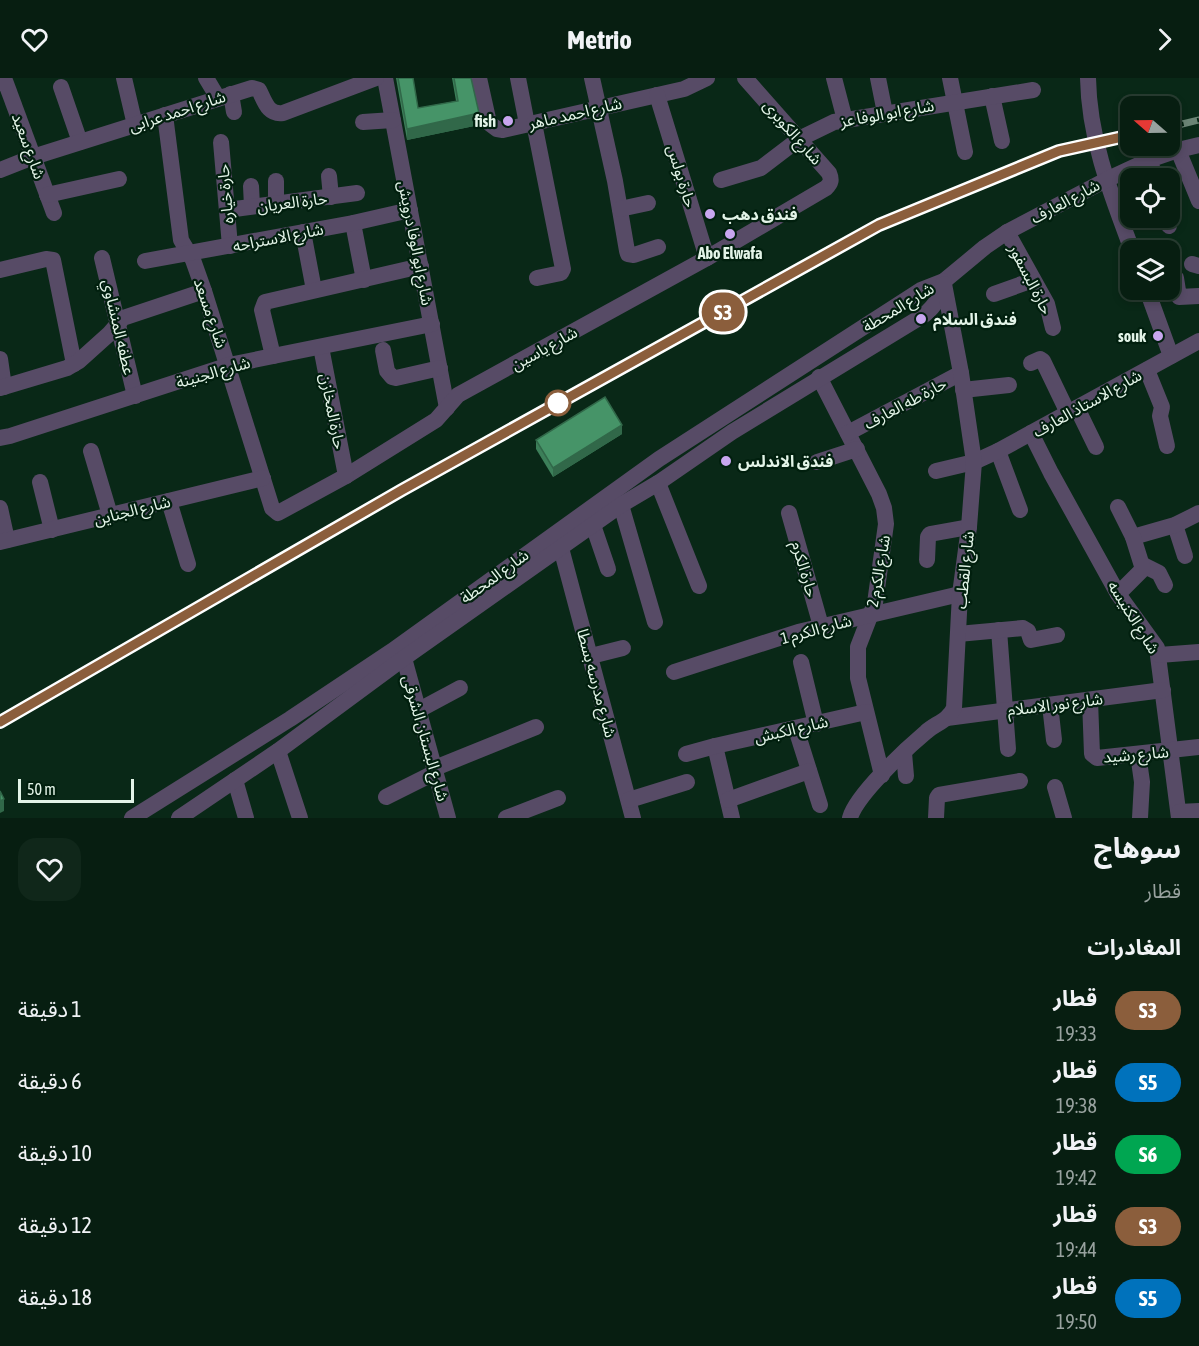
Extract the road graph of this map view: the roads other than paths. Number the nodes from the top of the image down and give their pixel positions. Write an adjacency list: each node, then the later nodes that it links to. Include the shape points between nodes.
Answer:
1 (4, 78): 42 (street, شارع سعيد)
2 (124, 78): 32 (street)
3 (206, 78): 21 (street)
4 (376, 78): 16 (street, شارع احمد عرابى, via 277,114 268,108)
5 (385, 78): 28 (street, شارع ابو الوفا درويش)
6 (479, 78): 31 (street, شارع احمد ماهر, via 492,127 503,130)
7 (518, 78): 31 (street)
8 (592, 78): 24 (street)
9 (707, 78): 17 (street, شارع احمد ماهر)
10 (745, 78): 33 (street, شارع الكوبرى)
11 (834, 78): 29 (street)
12 (878, 78): 26 (street)
13 (950, 78): 23 (street)
14 (994, 78): 22 (street)
15 (1088, 78): 49 (street, via 1095,143)
16 (255, 83): 21 (street, شارع احمد عرابى)
17 (682, 83): 20 (street, شارع احمد ماهر)
18 (61, 87): 35 (street)
19 (1033, 90): 22 (street, شارع ابو الوفا عز)
20 (657, 95): 24 (street, شارع احمد ماهر); 72 (street, حارة بولس)
21 (224, 96): 25 (street); 27 (street, شارع احمد عرابى)
22 (994, 96): 23 (street, شارع ابو الوفا عز); 34 (street)
23 (955, 101): 26 (street, شارع ابو الوفا عز); 39 (street)
24 (600, 108): 31 (street, شارع احمد ماهر); 60 (street)
25 (234, 112)
26 (885, 113): 29 (street, شارع ابو الوفا عز)
27 (165, 116): 32 (street, شارع احمد عرابى); 70 (street, شارع مسعد, via 180,232)
28 (393, 120): 30 (street); 62 (street, شارع ابو الوفا درويش)
29 (845, 120): 33 (street, شارع ابو الوفا عز, via 824,125)
30 (363, 122)
31 (531, 123): 76 (street, via 563,269 561,273)
32 (135, 125): 35 (street, شارع احمد عرابى)
33 (799, 139): 48 (street, شارع ابو الوفا عز, via 761,168); 52 (street, شارع الكوبرى, via 829,173 831,179)
34 (1002, 141)
35 (81, 142): 42 (street, شارع احمد عرابى)
36 (221, 142): 61 (street, حارة خياره)
37 (1199, 145): 38 (street, شارع العارف)
38 (1180, 150)
39 (964, 152)
40 (1180, 155): 56 (street)
41 (1161, 156): 43 (street, شارع العارف)
42 (33, 157): 45 (street, شارع احمد عرابى); 54 (street, شارع سعيد)
43 (1149, 160): 44 (street); 49 (street, شارع العارف)
44 (1152, 168)
45 (0, 170)
46 (329, 176): 55 (street)
47 (119, 179): 54 (street)
48 (721, 180)
49 (1106, 180): 66 (street, شارع العارف); 67 (street)
50 (276, 181): 57 (street)
51 (251, 186): 59 (street)
52 (826, 188): 72 (street, شارع ياسين)
53 (357, 193): 55 (street, حارة العريان)
54 (47, 195): 63 (street, شارع سعيد)
55 (331, 197): 57 (street, حارة العريان)
56 (1199, 201)
57 (276, 203): 59 (street, حارة العريان)
58 (648, 203): 60 (street)
59 (252, 206): 61 (street, حارة العريان)
60 (620, 209): 69 (street, via 628,254)
61 (226, 210): 68 (street, حارة خياره)
62 (410, 210): 64 (street, شارع الاستراحه); 74 (street, شارع ابو الوفا درويش)
63 (54, 213)
64 (353, 223): 65 (street, شارع الاستراحه); 77 (street)
65 (303, 232): 68 (street, شارع الاستراحه); 80 (street)
66 (1007, 232): 78 (street, حارة البسفور); 79 (street, شارع العارف)
67 (1128, 240)
68 (230, 246): 70 (street, شارع الاستراحه)
69 (658, 247)
70 (189, 254): 73 (street, شارع الاستراحه); 81 (street, شارع مسعد)
71 (102, 258): 86 (street, عطفه المنشاوي)
72 (707, 258): 106 (street, شارع ياسين, via 458,395)
73 (145, 261)
74 (421, 266): 77 (street); 87 (street, شارع ابو الوفا درويش)
75 (0, 270): 96 (street, via 53,260)
76 (537, 278)
77 (364, 280): 80 (street)
78 (1033, 280): 82 (street); 88 (street, حارة البسفور, via 1047,304)
79 (944, 281): 100 (street, شارع القطب); 101 (street, شارع المحطة, via 934,306 924,315); 197 (street, شارع المحطة, via 921,290 659,459 383,657)
80 (314, 290): 93 (street, via 269,300 262,306)
81 (204, 291): 86 (street); 97 (street, شارع مسعد)
82 (994, 294)
83 (1199, 296): 84 (street)
84 (1180, 297)
85 (1151, 300): 92 (street)
86 (118, 323): 96 (street); 105 (street, عطفه المنشاوي)
87 (432, 324): 90 (street, شارع الجنينة); 98 (street, شارع ابو الوفا درويش)
88 (1053, 328)
89 (1199, 341): 92 (street, شارع الاستاذ العارف)
90 (321, 347): 93 (street, شارع الجنينة); 119 (street, حارة المخازن)
91 (384, 350): 98 (street, via 392,377)
92 (1172, 356): 99 (street, شارع الاستاذ العارف)
93 (273, 357): 97 (street, شارع الجنينة)
94 (0, 359): 103 (street)
95 (1031, 363): 107 (street, via 1043,362)
96 (74, 364): 103 (street)
97 (229, 365): 105 (street, شارع الجنينة); 120 (street, شارع مسعد)
98 (440, 368): 106 (street, شارع ابو الوفا درويش)
99 (1147, 370): 107 (street, شارع الاستاذ العارف); 111 (street, via 1162,406 1160,416)
100 (961, 373): 104 (street, شارع القطب); 108 (street, حارة طه العارف)
101 (819, 377): 108 (street, شارع الكرم 2); 122 (street, شارع المحطة)
102 (1009, 385): 104 (street)
103 (2, 387)
104 (963, 390): 117 (street, شارع القطب)
105 (135, 396): 110 (street, شارع الجنينة)
106 (447, 408): 119 (street, شارع ياسين, via 436,420)
107 (1072, 411): 109 (street, شارع الاستاذ العارف); 112 (street)
108 (848, 433): 113 (street, شارع الكرم 2)
109 (1032, 433): 115 (street, شارع الاستاذ العارف); 147 (street, شارع الكنيسه)
110 (0, 438)
111 (1167, 446)
112 (1096, 447)
113 (857, 449): 116 (street); 148 (street, شارع الكرم 2, via 879,494 886,524)
114 (91, 451): 131 (street)
115 (998, 451): 117 (street, شارع الاستاذ العارف); 128 (street)
116 (817, 462)
117 (974, 462): 118 (street, شارع الاستاذ العارف); 134 (street, شارع القطب)
118 (936, 471)
119 (346, 476): 127 (street, شارع ياسين, via 282,512)
120 (263, 478): 123 (street, شارع الجناين); 127 (street, شارع مسعد)
121 (40, 482): 135 (street)
122 (658, 483): 124 (street, شارع المحطة); 145 (street)
123 (169, 501): 131 (street, شارع الجناين); 141 (street)
124 (621, 505): 132 (street, شارع المحطة); 149 (street)
125 (1118, 507): 136 (street)
126 (0, 508): 137 (street)
127 (272, 508)
128 (1020, 510)
129 (789, 513): 150 (street, حارة الكرم)
130 (1199, 513): 133 (street)
131 (110, 515): 135 (street, شارع الجناين)
132 (593, 525): 138 (street, شارع المحطة); 143 (street)
133 (1175, 525): 136 (street); 139 (street)
134 (969, 528): 140 (street, via 930,534); 146 (street, شارع القطب)
135 (52, 530): 137 (street, شارع الجناين)
136 (1132, 537): 142 (street)
137 (4, 541)
138 (561, 548): 157 (street, شارع مدرسه بسطا); 158 (street, شارع المحطة)
139 (1185, 556)
140 (927, 560)
141 (188, 564)
142 (1143, 565): 144 (street, via 1159,573); 147 (street, via 1141,572)
143 (608, 568)
144 (1165, 585)
145 (699, 586)
146 (960, 594): 148 (street, شارع الكرم 1); 152 (street, شارع القطب)
147 (1118, 594): 156 (street, شارع الكنيسه)
148 (870, 615): 150 (street, شارع الكرم 1); 167 (street, شارع الكرم 2, via 858,647 857,663)
149 (655, 622)
150 (821, 626): 160 (street, شارع الكرم 1)
151 (999, 630): 152 (street); 153 (street, via 1026,628 1034,641); 166 (street)
152 (958, 634): 168 (street, شارع القطب, via 954,708)
153 (1057, 635)
154 (622, 648): 157 (street)
155 (1199, 652): 156 (street)
156 (1159, 655): 162 (street, شارع الكنيسه)
157 (591, 656): 191 (street, شارع مدرسه بسطا)
158 (404, 658): 165 (street, شارع البستان الشرقى); 177 (street, شارع المحطة)
159 (801, 662): 169 (street)
160 (674, 672)
161 (460, 688): 165 (street)
162 (1163, 690): 163 (street, شارع نور الاسلام); 176 (street, شارع الكنيسه)
163 (1090, 700): 164 (street, شارع نور الاسلام); 180 (street, شارع رشيد, via 1094,757)
164 (1050, 705): 166 (street, شارع نور الاسلام); 172 (street)
165 (419, 710): 181 (street, شارع البستان الشرقى)
166 (1006, 710): 168 (street, شارع نور الاسلام); 175 (street)
167 (866, 712): 169 (street, شارع الكبش); 183 (street, شارع الكرم 2)
168 (948, 718): 178 (street)
169 (816, 724): 171 (street, شارع الكبش)
170 (536, 728): 181 (street)
171 (796, 729): 173 (street, شارع الكبش); 182 (street)
172 (1054, 740)
173 (715, 746): 179 (street, شارع الكبش); 192 (street)
174 (1199, 747): 176 (street, شارع رشيد)
175 (1008, 749)
176 (1171, 750): 180 (street, شارع رشيد); 195 (street, شارع الكنيسه)
177 (278, 751): 185 (street, شارع المحطة); 199 (street, via 283,789)
178 (904, 753): 183 (street); 184 (street)
179 (686, 754)
180 (1138, 754): 207 (street, via 1142,782)
181 (435, 770): 189 (street); 200 (street, شارع البستان الشرقى)
182 (810, 771): 192 (street); 193 (street)
183 (882, 775): 204 (street, via 857,802)
184 (906, 776)
185 (235, 780): 196 (street, شارع المحطة); 198 (street)
186 (1020, 781): 205 (street, via 939,795)
187 (687, 782): 191 (street)
188 (1055, 787): 206 (street)
189 (386, 797)
190 (558, 798): 201 (street)
191 (628, 800): 202 (street, شارع مدرسه بسطا)
192 (728, 800): 203 (street)
193 (820, 805)
194 (1199, 811): 195 (street)
195 (1179, 815)
196 (182, 817)
197 (132, 818)
198 (246, 818)
199 (300, 818)
200 (448, 818)
201 (506, 818)
202 (633, 818)
203 (732, 818)
204 (850, 818)
205 (936, 818)
206 (1064, 818)
207 (1140, 818)

